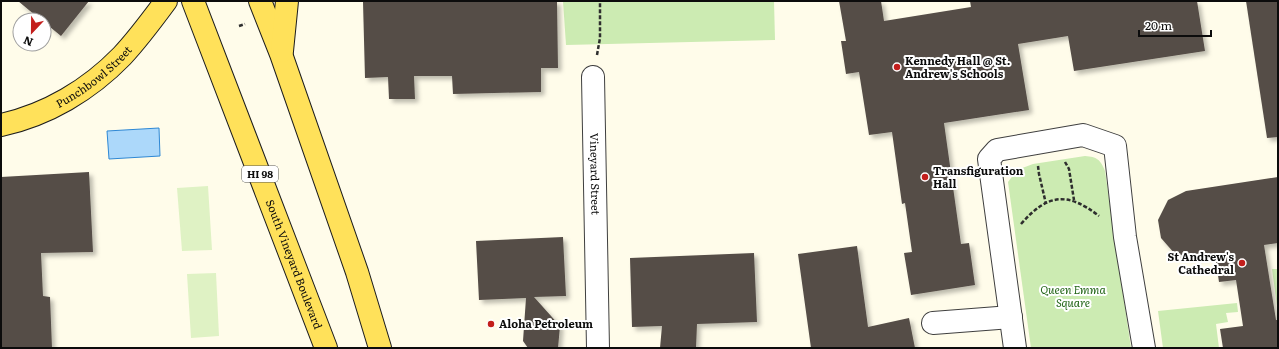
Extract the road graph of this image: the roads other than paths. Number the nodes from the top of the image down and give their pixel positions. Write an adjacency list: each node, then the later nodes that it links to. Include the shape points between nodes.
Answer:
1 (166, 1): 7 (main road, Punchbowl Street, via 121,56 81,90 50,108)
2 (193, 1): 10 (main road, South Vineyard Boulevard / HI 98)
3 (260, 1): 5 (main road)
4 (287, 1): 5 (main road)
5 (281, 54): 11 (main road, via 357,272)
6 (593, 77): 12 (street, Vineyard Street)
7 (1, 124)
8 (1011, 317): 9 (street); 13 (street); 14 (street, via 989,159 997,150 1083,136 1115,146 1125,237)
9 (933, 323)
10 (326, 348)
11 (380, 348)
12 (598, 348)
13 (1015, 348)
14 (1144, 348)

